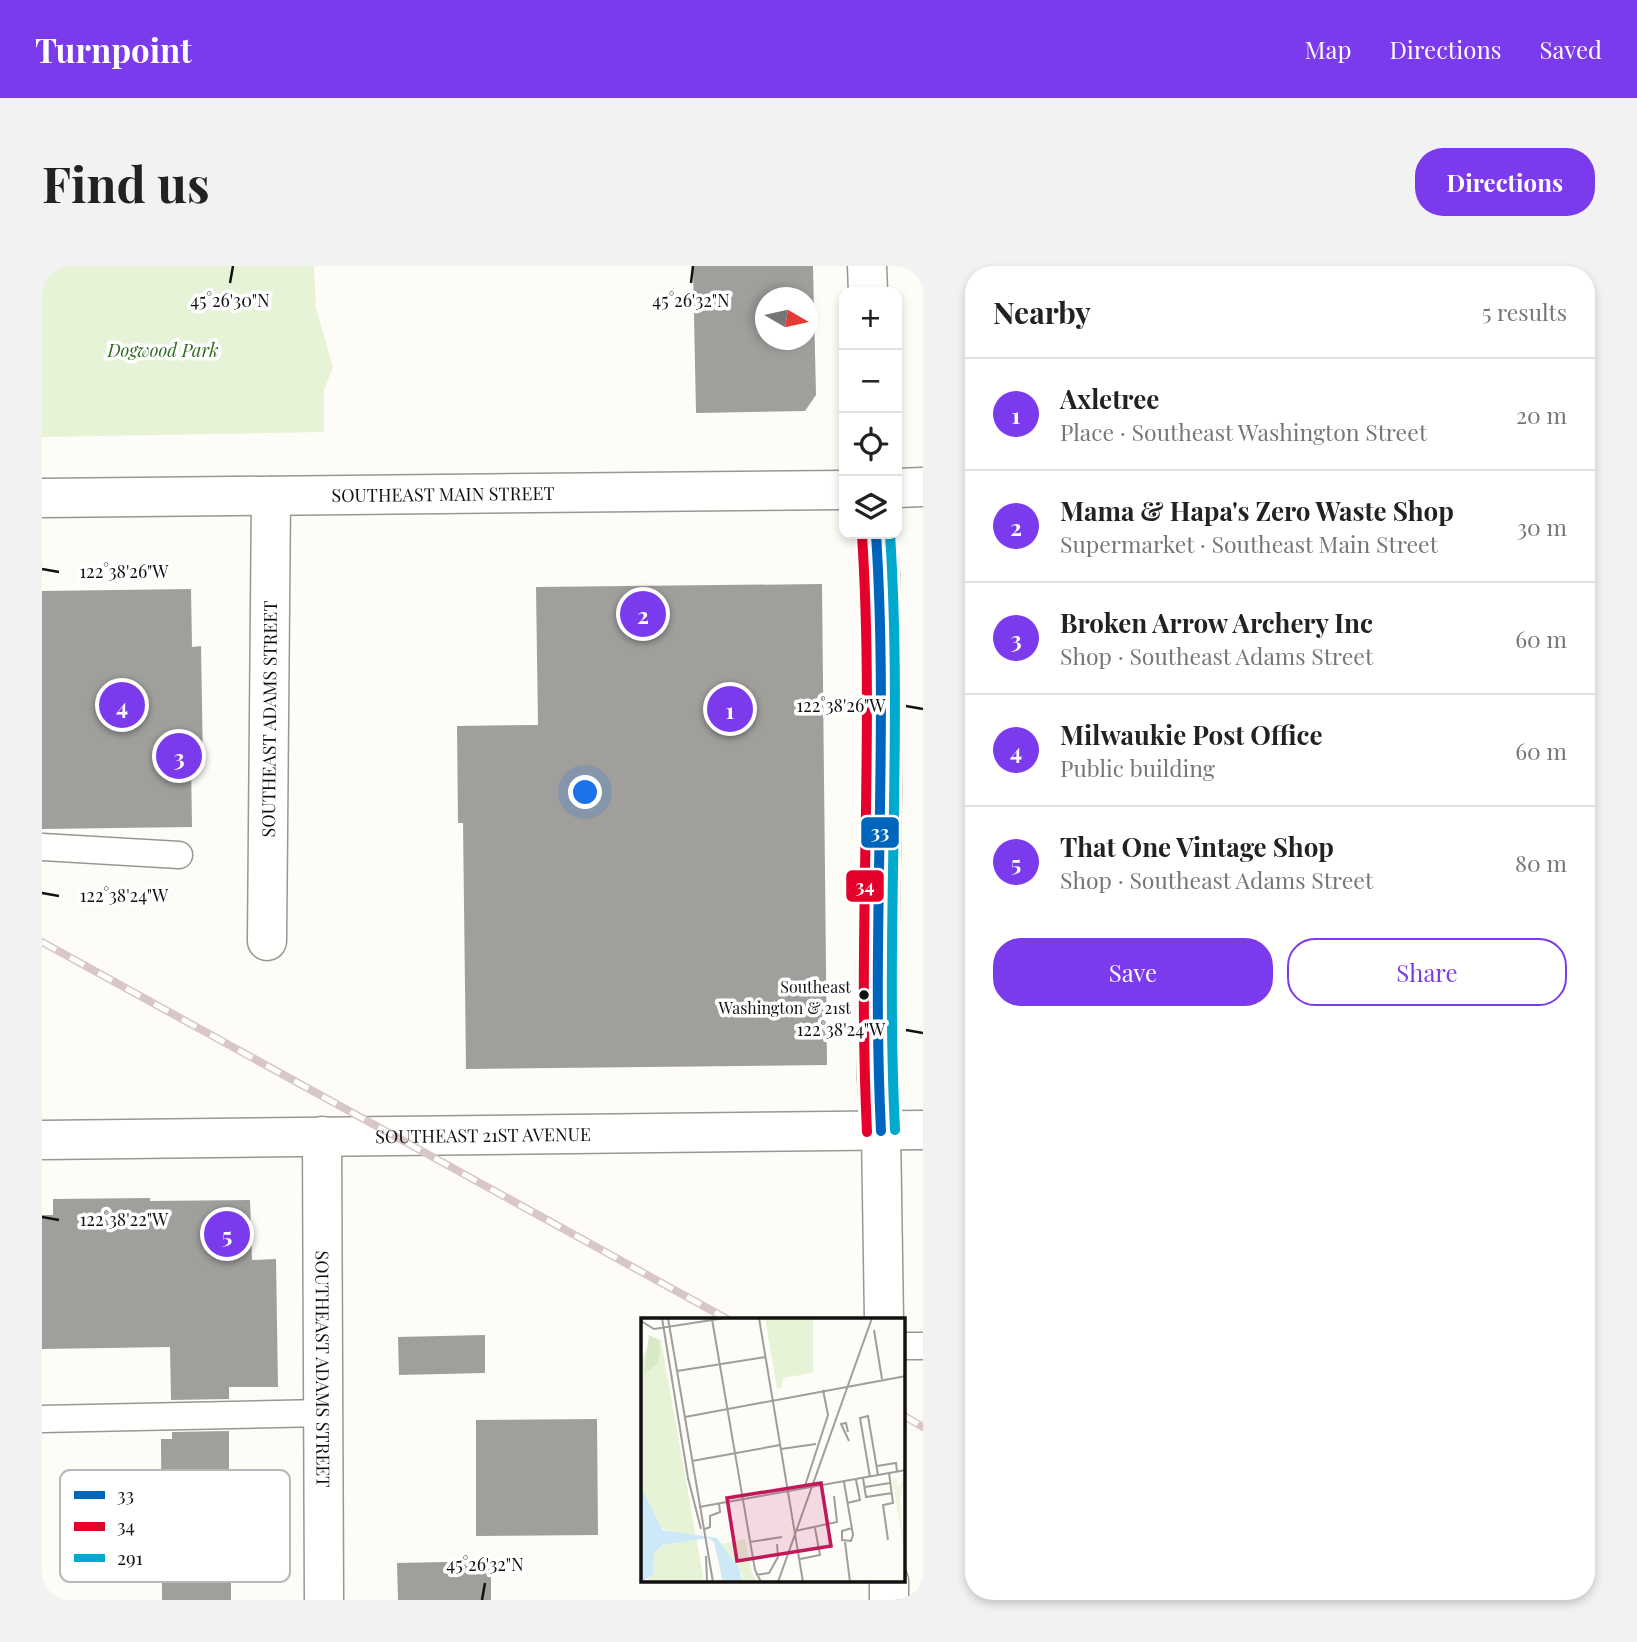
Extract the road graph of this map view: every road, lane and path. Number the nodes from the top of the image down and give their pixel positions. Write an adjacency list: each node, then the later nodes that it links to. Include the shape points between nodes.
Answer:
1 (867, 266): 2 (street)
2 (868, 287)
3 (923, 487): 4 (street)
4 (902, 488)
5 (839, 490): 6 (street, SOUTHEAST MAIN STREET)
6 (271, 496): 7 (street, SOUTHEAST MAIN STREET); 11 (street, SOUTHEAST ADAMS STREET)
7 (42, 498)
8 (876, 539): 13 (street, via 882,787 877,969)
9 (42, 847): 10 (lane)
10 (179, 855)
11 (267, 941)
12 (923, 1130): 13 (street, SOUTHEAST 21ST AVENUE)
13 (881, 1131): 14 (street, SOUTHEAST 21ST AVENUE); 16 (street)
14 (322, 1136): 15 (street, SOUTHEAST 21ST AVENUE); 17 (street, SOUTHEAST ADAMS STREET)
15 (42, 1140)
16 (884, 1318)
17 (322, 1413): 18 (lane); 20 (street, SOUTHEAST ADAMS STREET)
18 (42, 1419)
19 (889, 1582): 21 (street)
20 (324, 1600)
21 (889, 1600)

